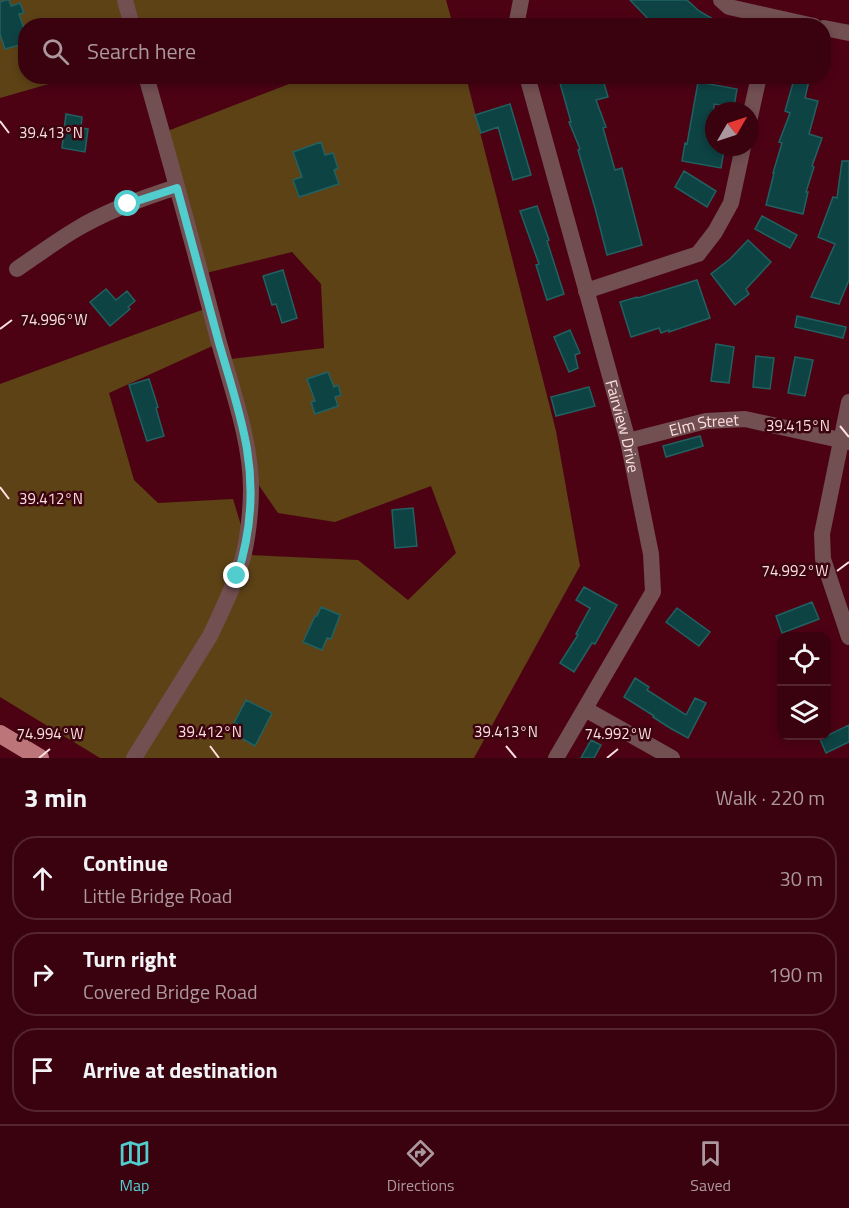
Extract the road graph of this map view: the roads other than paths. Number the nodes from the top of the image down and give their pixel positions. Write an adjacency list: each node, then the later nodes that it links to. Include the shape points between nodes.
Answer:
1 (125, 0): 4 (street)
2 (521, 0): 5 (street)
3 (721, 0): 6 (street, via 729,7)
4 (130, 18)
5 (518, 18)
6 (762, 18)
7 (831, 29): 8 (street)
8 (849, 33)
9 (148, 84): 14 (street)
10 (529, 84): 16 (street, Fairview Drive)
11 (757, 84): 12 (street)
12 (753, 102)
13 (741, 156): 16 (street, via 731,203 698,254)
14 (177, 188): 15 (street, via 128,204 74,230); 24 (street, via 247,449 250,512 244,555 220,616)
15 (17, 269)
16 (586, 291): 18 (street, Fairview Drive)
17 (849, 402): 19 (street)
18 (628, 441): 19 (street, Elm Street, via 706,421 745,419); 21 (street, Fairview Drive, via 651,554 653,592)
19 (845, 442): 20 (street, via 822,534 823,559)
20 (849, 638)
21 (585, 709): 25 (street, Fairview Drive); 26 (street)
22 (0, 734): 23 (main road)
23 (40, 758)
24 (134, 758)
25 (556, 758)
26 (672, 758)

